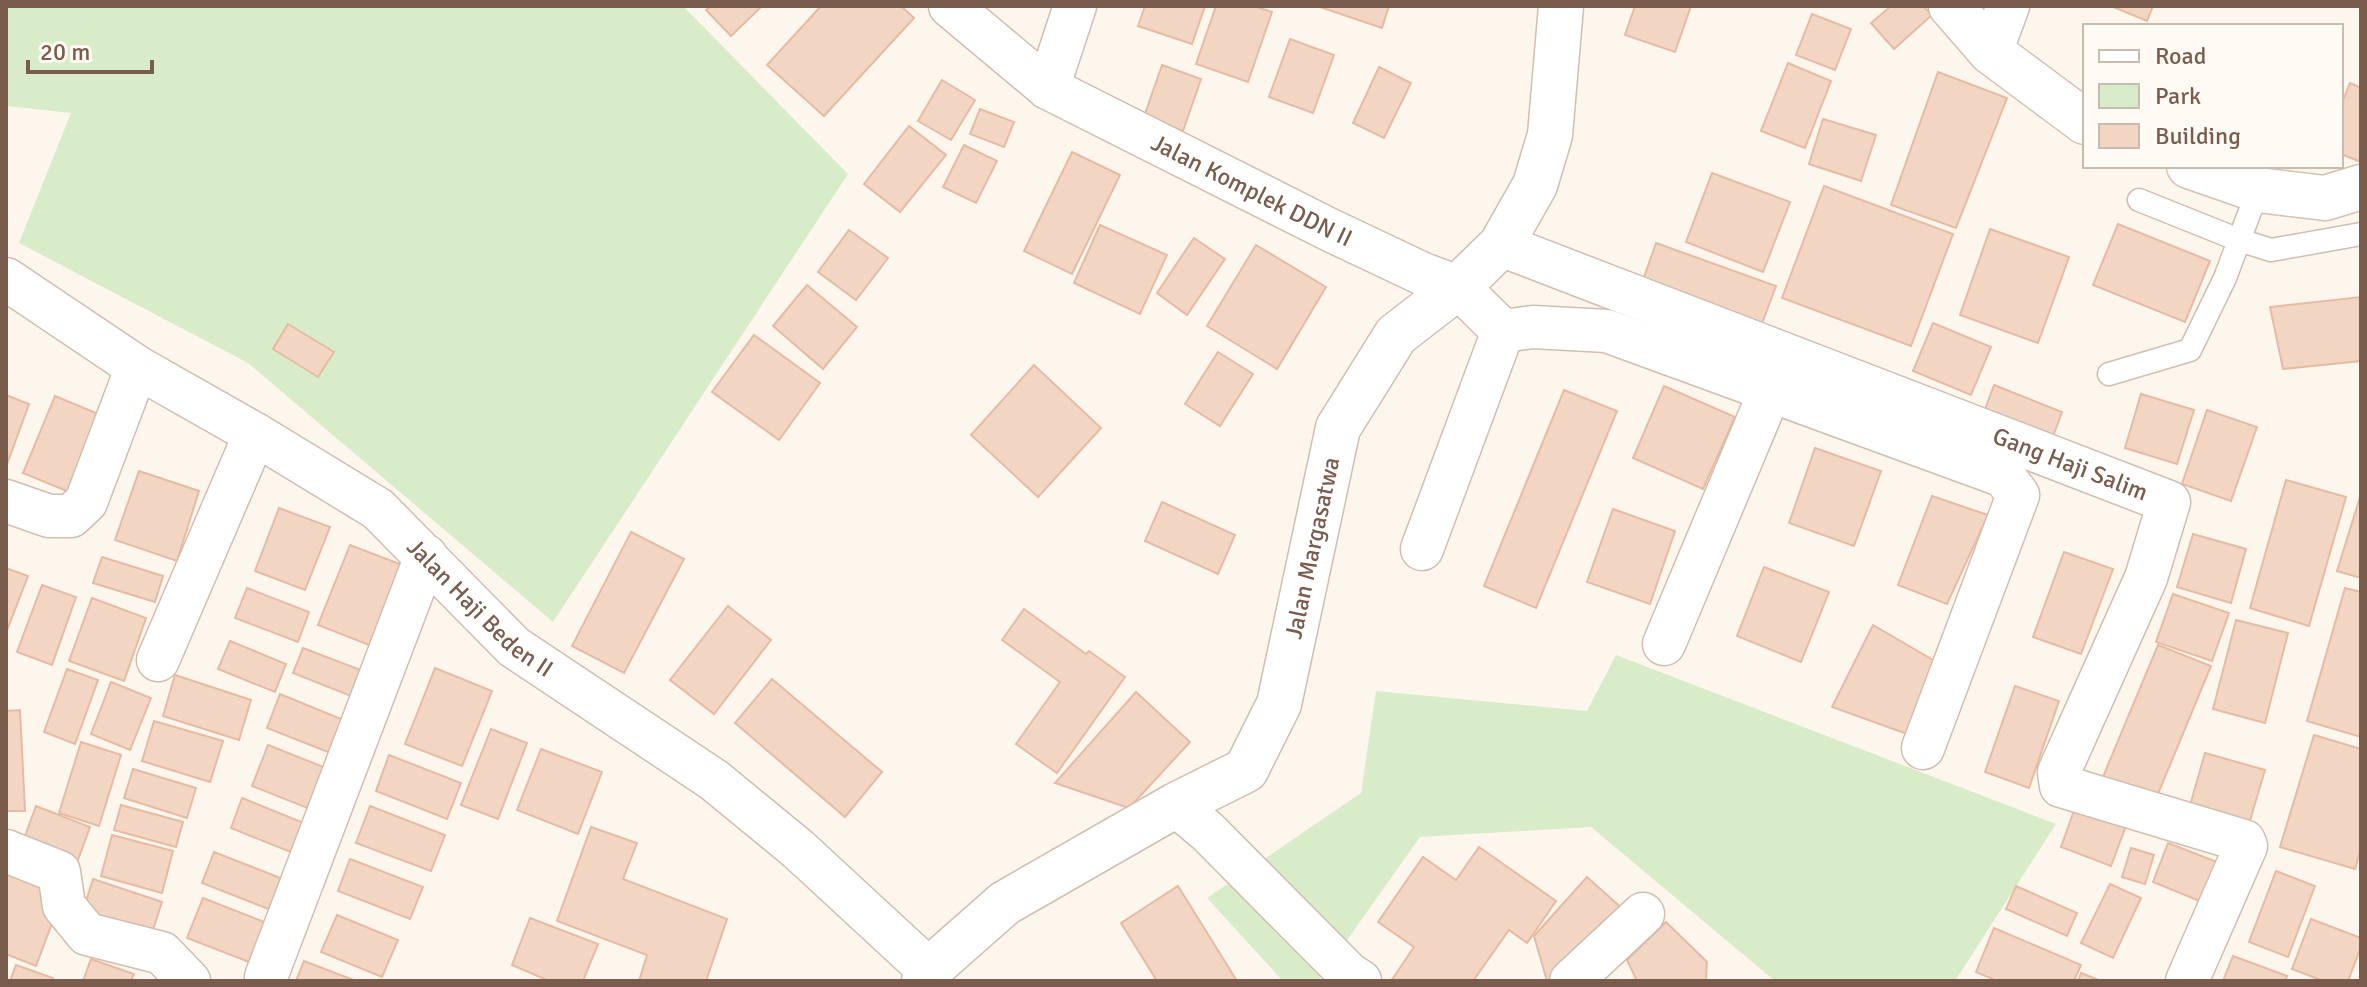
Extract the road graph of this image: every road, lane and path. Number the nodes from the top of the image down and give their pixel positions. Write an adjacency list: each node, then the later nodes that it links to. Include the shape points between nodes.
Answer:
1 (950, 6): 7 (street, Jalan Komplek DDN II)
2 (1075, 6): 7 (street)
3 (1561, 6): 15 (street, Jalan Margasatwa, via 1550,135 1535,185)
4 (1951, 6): 6 (street)
5 (2008, 6): 6 (street)
6 (1991, 52): 8 (street)
7 (1048, 88): 17 (street, Jalan Komplek DDN II, via 1328,229)
8 (2083, 121)
9 (2195, 168): 11 (street)
10 (2361, 187): 11 (street, via 2325,198)
11 (2258, 190): 14 (lane)
12 (2139, 200): 14 (lane)
13 (2361, 234): 14 (lane, via 2271,250)
14 (2239, 240): 20 (lane, via 2190,350)
15 (1501, 245): 17 (street, Jalan Margasatwa); 37 (street, Gang Haji Salim, via 2169,502 2146,578 2059,780 2061,786 2244,841)
16 (6, 279): 19 (street, Jalan Haji Beden II)
17 (1458, 287): 18 (street); 29 (street, Jalan Margasatwa, via 1396,335 1338,428 1279,704 1246,770)
18 (1503, 331): 21 (street, via 1607,331); 24 (street)
19 (137, 367): 22 (street, Jalan Haji Beden II); 23 (street, via 86,502 71,516 49,516)
20 (2109, 374)
21 (1771, 389): 26 (street); 28 (street, via 2004,476 2018,495)
22 (255, 434): 25 (street, Jalan Haji Beden II, via 378,509); 27 (street)
23 (6, 501)
24 (1422, 549)
25 (426, 556): 33 (street, Jalan Haji Beden II, via 514,647 714,780 798,849); 34 (street)
26 (1664, 644)
27 (158, 660)
28 (1923, 748)
29 (1176, 805): 33 (street, Jalan Margasatwa, via 1005,903); 35 (street)
30 (6, 851): 32 (street, via 59,872 64,906 87,934)
31 (1643, 914): 36 (street)
32 (169, 972)
33 (927, 976)
34 (266, 977)
35 (1360, 981)
36 (1571, 981)
37 (2187, 981)

